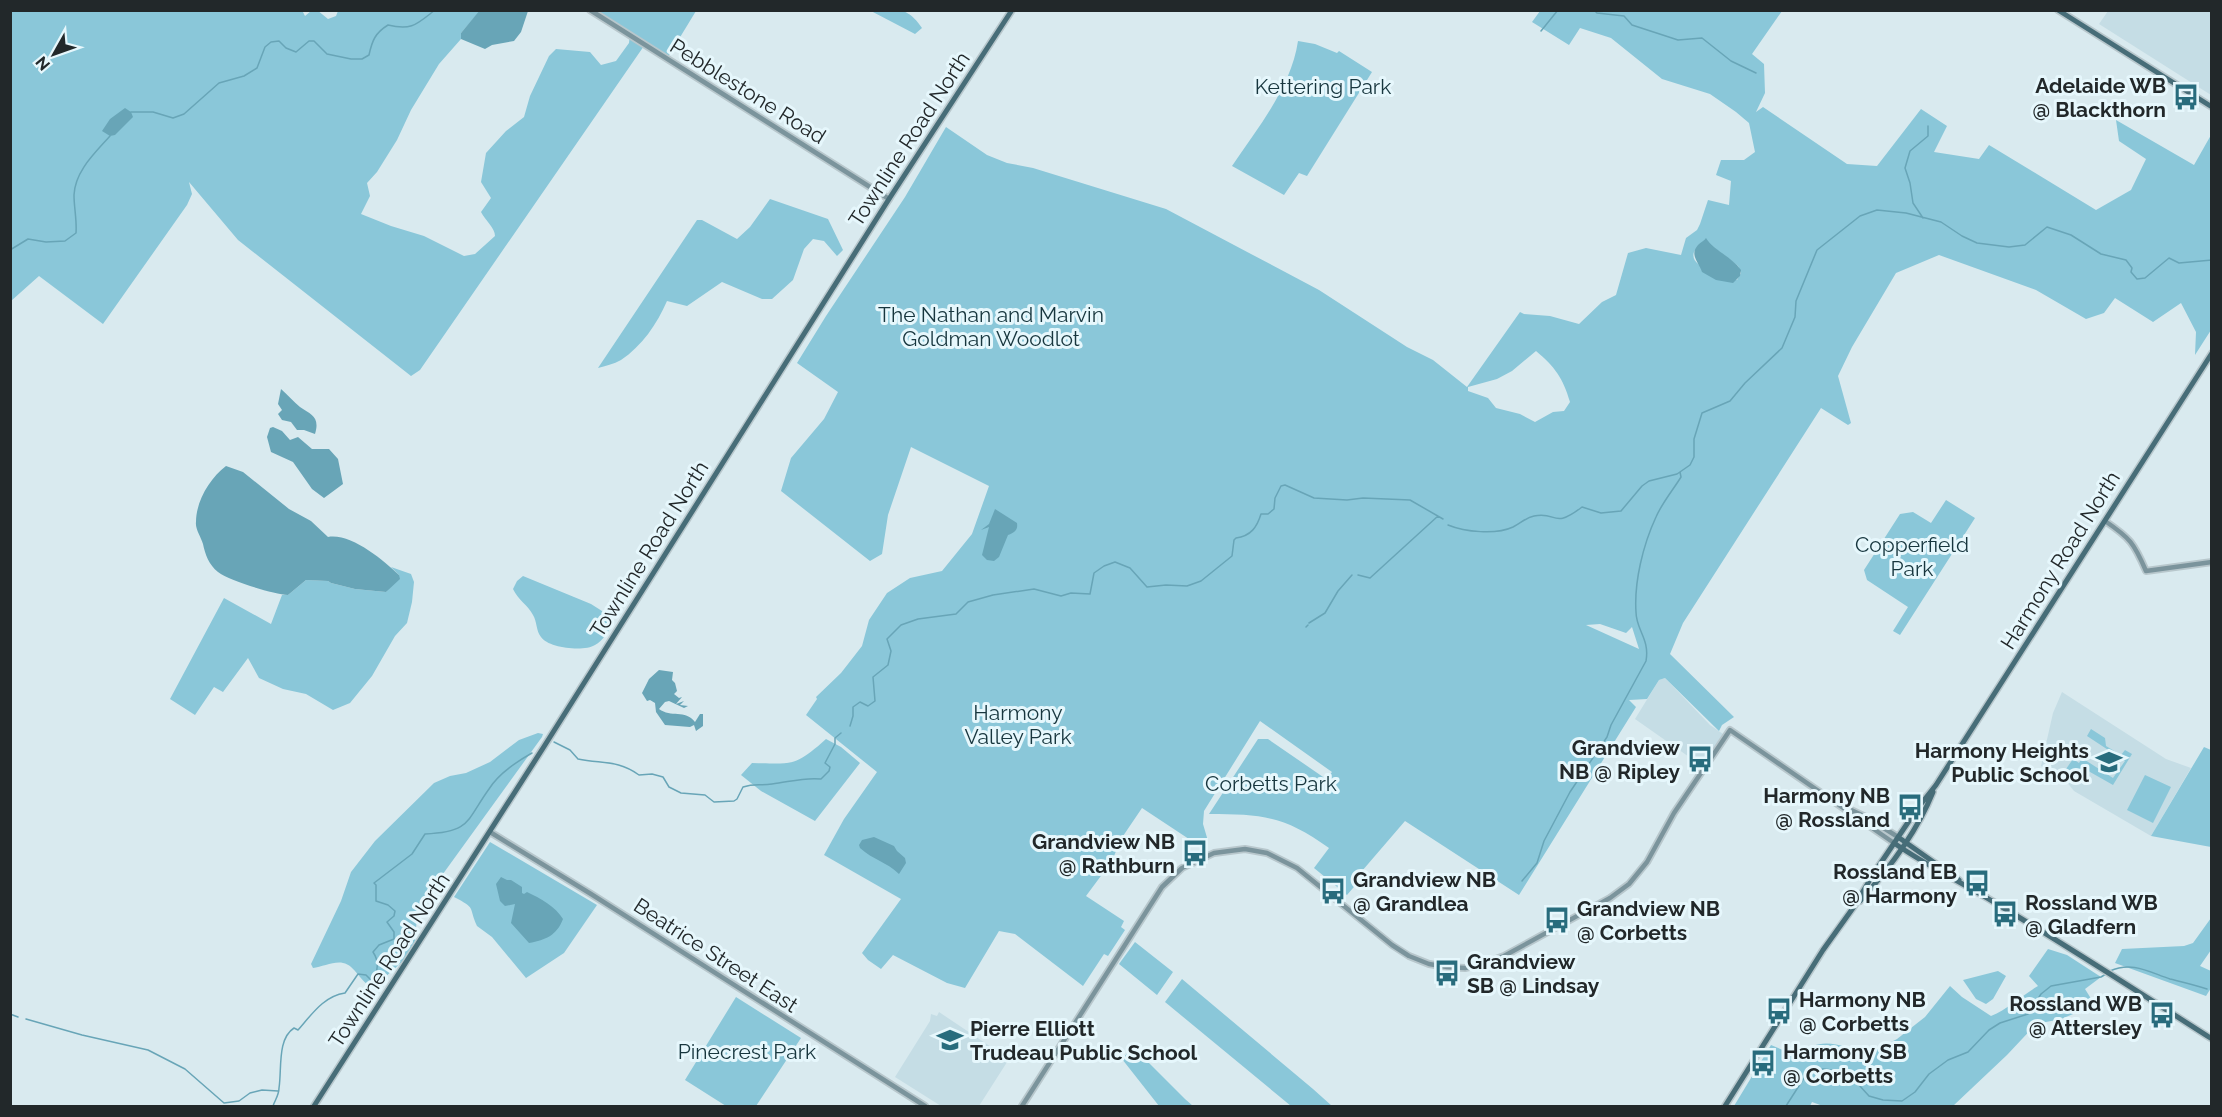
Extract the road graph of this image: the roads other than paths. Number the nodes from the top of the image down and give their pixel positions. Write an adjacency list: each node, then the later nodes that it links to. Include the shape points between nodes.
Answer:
1 (590, 10): 5 (street, Pebblestone Road)
2 (1012, 10): 5 (main road, Townline Road North)
3 (2058, 10): 4 (main road)
4 (2211, 107)
5 (889, 199): 11 (main road, Townline Road North)
6 (2211, 353): 7 (main road, Harmony Road North)
7 (2105, 521): 8 (street, via 2129,538 2146,571); 9 (main road, Harmony Road North)
8 (2211, 562)
9 (1935, 785): 12 (main road, Harmony Road North); 13 (main road, Harmony Road North, via 1924,815)
10 (1839, 804): 12 (street); 14 (street); 21 (street, via 1730,730 1629,884 1504,956 1465,968 1429,964 1409,956 1297,868 1277,857 1237,849 1214,853 1182,868 1162,887)
11 (490, 832): 19 (main road, Townline Road North); 20 (street, Beatrice Street East)
12 (1898, 837): 13 (main road); 14 (main road, Harmony Road North)
13 (1905, 842): 15 (main road, Harmony Road North); 16 (main road)
14 (1894, 843): 15 (main road); 17 (main road, Harmony Road North)
15 (1901, 848): 16 (main road); 17 (main road, Harmony Road North)
16 (1970, 888): 18 (main road)
17 (1853, 908): 22 (main road, Harmony Road North)
18 (2211, 1039)
19 (314, 1107)
20 (925, 1107)
21 (1022, 1107)
22 (1725, 1107)

